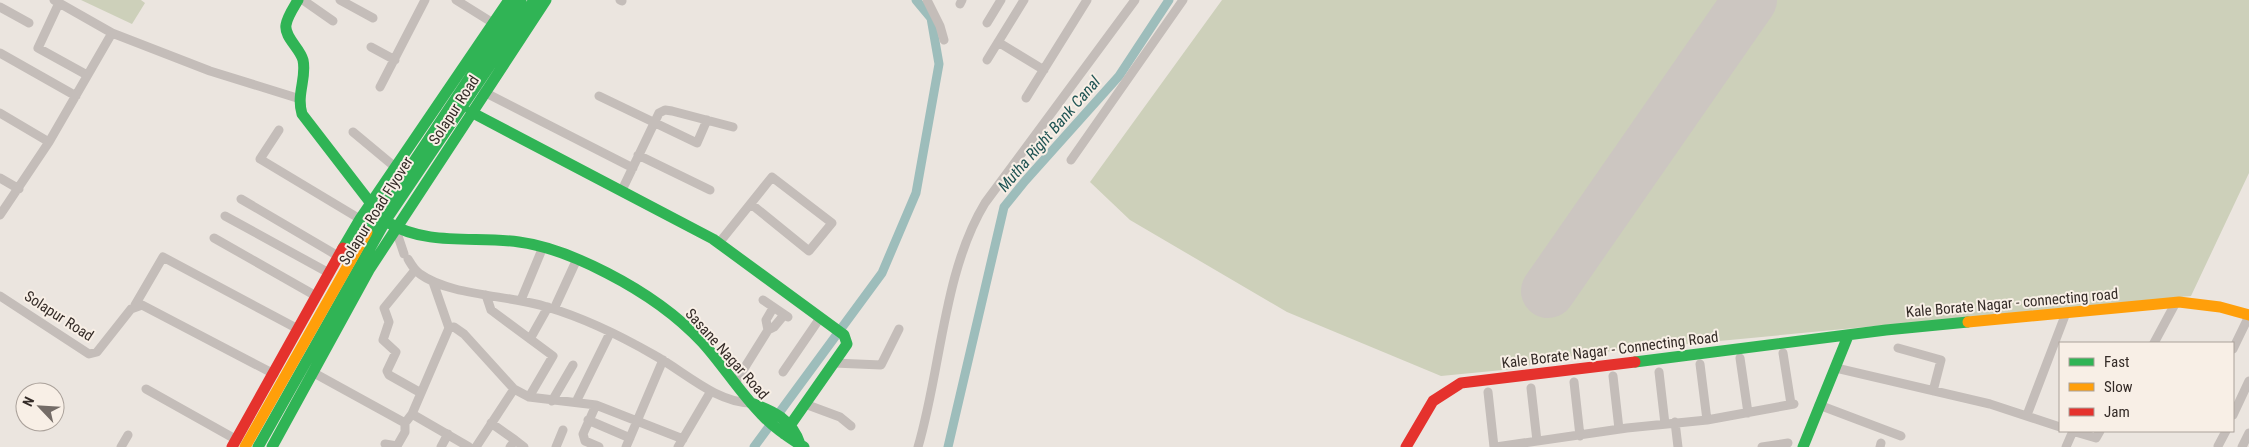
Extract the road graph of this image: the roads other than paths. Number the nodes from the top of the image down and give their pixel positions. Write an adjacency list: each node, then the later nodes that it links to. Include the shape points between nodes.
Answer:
1 (298, 0): 36 (main road, via 286,25 304,60)
2 (303, 0): 19 (street)
3 (340, 0): 18 (street)
4 (425, 0): 28 (street)
5 (456, 0): 21 (street)
6 (509, 0): 21 (main road, Solapur Road)
7 (521, 0): 73 (main road, Solapur Road Flyover, via 377,214)
8 (534, 0): 73 (main road, Solapur Road Flyover, via 386,220)
9 (546, 0): 33 (main road, Solapur Road)
10 (927, 0): 24 (street)
11 (1001, 0): 22 (street)
12 (1024, 0): 25 (street)
13 (1087, 0): 30 (street)
14 (1136, 0): 168 (street, via 974,222 956,276)
15 (1183, 0): 47 (street)
16 (56, 1): 23 (street); 31 (street, via 38,48)
17 (0, 7): 20 (street)
18 (373, 18)
19 (333, 21)
20 (28, 23)
21 (493, 23): 48 (main road, Solapur Road)
22 (988, 23)
23 (112, 33): 31 (street); 36 (street, via 210,71)
24 (944, 40)
25 (998, 42): 29 (street); 30 (street)
26 (371, 47): 28 (street)
27 (0, 53): 34 (street)
28 (395, 60): 32 (street)
29 (987, 60)
30 (1044, 70): 37 (street)
31 (87, 75): 34 (street)
32 (380, 87)
33 (484, 92): 38 (main road, Solapur Road); 49 (street)
34 (76, 96): 45 (street)
35 (598, 96): 41 (street)
36 (297, 98): 55 (main road, via 302,114)
37 (1026, 98)
38 (471, 112): 52 (main road); 60 (main road, Solapur Road)
39 (0, 113): 45 (street)
40 (707, 120): 41 (street, via 665,110); 41 (street, via 697,143); 42 (street)
41 (654, 122): 46 (street)
42 (733, 127)
43 (279, 130): 59 (street, via 260,159)
44 (353, 132): 48 (street)
45 (49, 142): 51 (street)
46 (638, 155): 49 (street); 53 (street)
47 (1072, 160)
48 (395, 167): 55 (main road, Solapur Road)
49 (633, 168): 52 (street)
50 (0, 178): 51 (street)
51 (19, 189): 57 (street)
52 (622, 190): 62 (main road)
53 (710, 190)
54 (241, 199): 64 (street)
55 (370, 204): 59 (main road, Solapur Road); 60 (main road)
56 (751, 204): 56 (street, via 772,177 832,222 809,252); 62 (street)
57 (0, 215)
58 (225, 216): 67 (street)
59 (360, 219): 64 (main road, Solapur Road)
60 (396, 230): 63 (main road, Sasane Nagar Road, via 452,238 510,240); 66 (street, via 406,256); 98 (main road, Solapur Road, via 346,310)
61 (214, 238): 73 (street)
62 (719, 243): 80 (main road)
63 (543, 247): 65 (main road, Sasane Nagar Road); 71 (street)
64 (338, 256): 67 (main road, Solapur Road)
65 (577, 260): 76 (street); 105 (main road, Sasane Nagar Road, via 641,292 663,307 694,334)
66 (416, 270): 68 (street); 112 (street, via 384,308 389,322 382,340 396,352 387,371 389,376)
67 (329, 273): 73 (main road, Solapur Road)
68 (433, 282): 69 (street); 81 (street)
69 (486, 295): 71 (street); 87 (street, via 491,310)
70 (0, 296): 75 (street, Solapur Road, via 89,354 97,352)
71 (521, 300): 76 (street)
72 (762, 300): 77 (street)
73 (326, 301): 82 (main road, Solapur Road); 154 (main road, Solapur Road Flyover); 158 (main road, Solapur Road Flyover)
74 (2177, 303): 78 (main road, Kale Borate Nagar - connecting road); 79 (main road, Kale Borate Nagar - connecting road, via 2220,307); 88 (street)
75 (135, 306): 82 (street, Solapur Road, via 163,257); 101 (street, via 150,308)
76 (551, 308): 85 (street); 87 (street)
77 (782, 311): 84 (street, via 774,327); 84 (street, via 766,320)
78 (2066, 313): 86 (main road, Kale Borate Nagar - connecting road); 124 (street)
79 (2249, 315): 89 (street)
80 (820, 318): 94 (main road, via 844,335 847,344); 99 (street)
81 (449, 328): 108 (street, via 454,327 464,334); 112 (street)
82 (298, 329): 101 (main road, Solapur Road)
83 (899, 329): 94 (street, via 881,365)
84 (768, 330): 105 (street)
85 (610, 333): 93 (street); 115 (street)
86 (1848, 336): 97 (main road); 169 (main road, Kale Borate Nagar - Connecting Road, via 1461,384 1443,391 1429,404)
87 (530, 339): 113 (street, via 553,356)
88 (2155, 342)
89 (2234, 347)
90 (1898, 348): 110 (street, via 1941,360)
91 (1784, 354): 122 (street, via 1792,404)
92 (1740, 358): 122 (street)
93 (663, 360): 109 (street); 128 (street)
94 (834, 363): 117 (main road)
95 (1700, 364): 126 (street)
96 (573, 365): 114 (street)
97 (1836, 368): 110 (street); 119 (main road)
98 (314, 372): 130 (street); 159 (main road, Solapur Road)
99 (783, 372)
100 (1659, 372): 132 (street)
101 (274, 374): 154 (main road, Solapur Road)
102 (1613, 376): 135 (street)
103 (2249, 381): 123 (street)
104 (1574, 382): 145 (street)
105 (735, 383): 116 (main road, Sasane Nagar Road)
106 (1531, 388): 149 (street)
107 (146, 389): 154 (street)
108 (514, 389): 113 (street); 131 (street)
109 (711, 391): 116 (street, via 731,401); 148 (street)
110 (1933, 391): 124 (street)
111 (1488, 392): 170 (street)
112 (421, 393): 121 (street)
113 (529, 397): 114 (street)
114 (552, 401): 115 (street)
115 (576, 402): 118 (street)
116 (751, 404): 120 (main road, Sasane Nagar Road)
117 (805, 404): 127 (main road); 133 (street, via 840,417)
118 (596, 405): 125 (street); 128 (street)
119 (1820, 405): 146 (street); 173 (main road)
120 (766, 413): 127 (main road); 137 (main road, Sasane Nagar Road)
121 (412, 414): 130 (street); 143 (street)
122 (1748, 414): 126 (street)
123 (2234, 414)
124 (2027, 415): 134 (street)
125 (588, 420): 147 (street); 165 (street, via 584,438)
126 (1707, 420): 129 (street)
127 (787, 421): 137 (main road); 155 (main road, via 798,433)
128 (638, 422): 147 (street); 148 (street)
129 (1675, 422): 132 (street); 171 (street)
130 (406, 423): 152 (street, via 397,446)
131 (491, 424): 153 (street); 162 (street)
132 (1665, 424): 135 (street)
133 (852, 426)
134 (2059, 427)
135 (1619, 429): 145 (street)
136 (563, 430): 164 (street)
137 (780, 431): 155 (main road, Sasane Nagar Road)
138 (2072, 432): 174 (street)
139 (2075, 432): 140 (street, via 2096,438)
140 (2099, 432)
141 (2225, 432): 156 (street)
142 (2249, 433): 175 (street)
143 (448, 434): 160 (street); 161 (street)
144 (128, 435): 157 (street)
145 (1580, 436): 150 (street)
146 (1901, 436)
147 (630, 438): 166 (street)
148 (683, 438): 167 (street)
149 (1537, 441): 150 (street); 170 (street)
150 (1550, 443)
151 (1788, 443): 172 (street)
152 (385, 444)
153 (512, 444): 163 (street)
154 (238, 445)
155 (801, 446)
156 (2218, 446)
157 (121, 447)
158 (258, 447)
159 (272, 447)
160 (441, 447)
161 (469, 447)
162 (476, 447)
163 (524, 447)
164 (556, 447)
165 (599, 447)
166 (626, 447)
167 (678, 447)
168 (918, 447)
169 (1406, 447)
170 (1495, 447)
171 (1678, 447)
172 (1762, 447)
173 (1803, 447)
174 (2066, 447)
175 (2242, 447)

